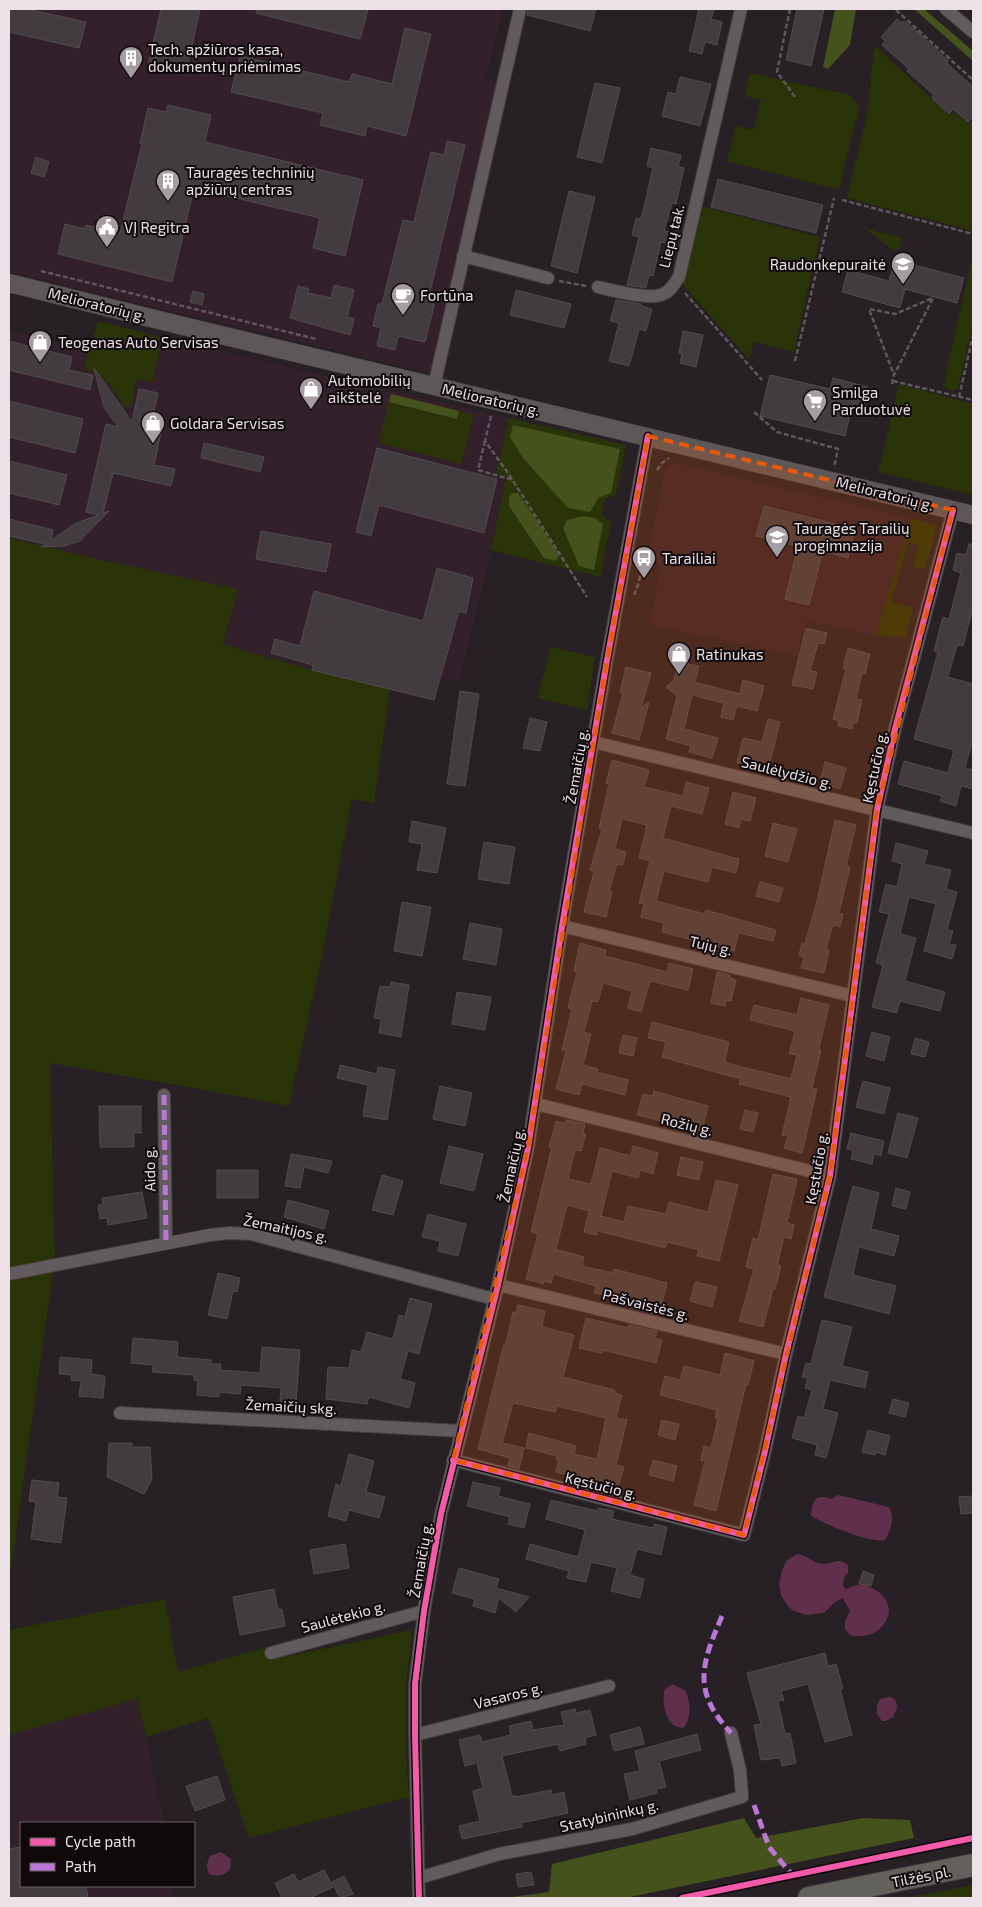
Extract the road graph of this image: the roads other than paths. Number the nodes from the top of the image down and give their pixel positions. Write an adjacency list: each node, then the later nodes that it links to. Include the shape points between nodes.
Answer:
1 (520, 9): 5 (street)
2 (741, 9): 8 (street, Liepų tak., via 679,277 662,295)
3 (946, 9): 4 (street)
4 (973, 32)
5 (463, 256): 6 (street); 9 (street)
6 (548, 278)
7 (9, 283): 9 (main road, Melioratorių g.)
8 (598, 287)
9 (434, 386): 10 (main road, Melioratorių g.)
10 (648, 436): 11 (main road, Melioratorių g.); 13 (street, Žemaičių g.)
11 (953, 510): 12 (main road, Melioratorių g.); 14 (street, Kęstučio g.)
12 (973, 515)
13 (593, 742): 14 (street, Saulėlydžio g.); 16 (street, Žemaičių g.)
14 (877, 810): 15 (street, Saulėlydžio g.); 17 (street, Kęstučio g.)
15 (973, 833)
16 (562, 926): 17 (street, Tujų g.); 19 (street, Žemaičių g.)
17 (853, 996): 20 (street, Kęstučio g.)
18 (164, 1095): 21 (street, Aido g.)
19 (536, 1104): 20 (street, Rožių g.); 23 (street, Žemaičių g.)
20 (830, 1176): 25 (street, Kęstučio g.)
21 (166, 1243): 22 (street, Žemaitijos g.); 24 (street, Žemaitijos g., via 230,1233 251,1234)
22 (9, 1274)
23 (498, 1285): 24 (street, Žemaičių g.); 25 (street, Pašvaistės g.)
24 (494, 1298): 27 (street, Žemaičių g.)
25 (786, 1354): 28 (street, Kęstučio g., via 744,1534)
26 (120, 1413): 27 (street, Žemaičių skg.)
27 (461, 1431): 28 (street, Žemaičių g.)
28 (454, 1460): 29 (street, Žemaičių g.)
29 (424, 1611): 30 (street, Saulėtekio g.); 33 (street, Žemaičių g., via 415,1684)
30 (271, 1653)
31 (609, 1686): 33 (street, Vasaros g.)
32 (732, 1733): 35 (street, Statybininkų g., via 742,1797 632,1829 499,1854)
33 (415, 1735): 35 (street, Žemaičių g.)
34 (973, 1865): 37 (highway, Tilžės pl.)
35 (419, 1878): 36 (street, Žemaičių g.)
36 (419, 1898)
37 (809, 1898)

